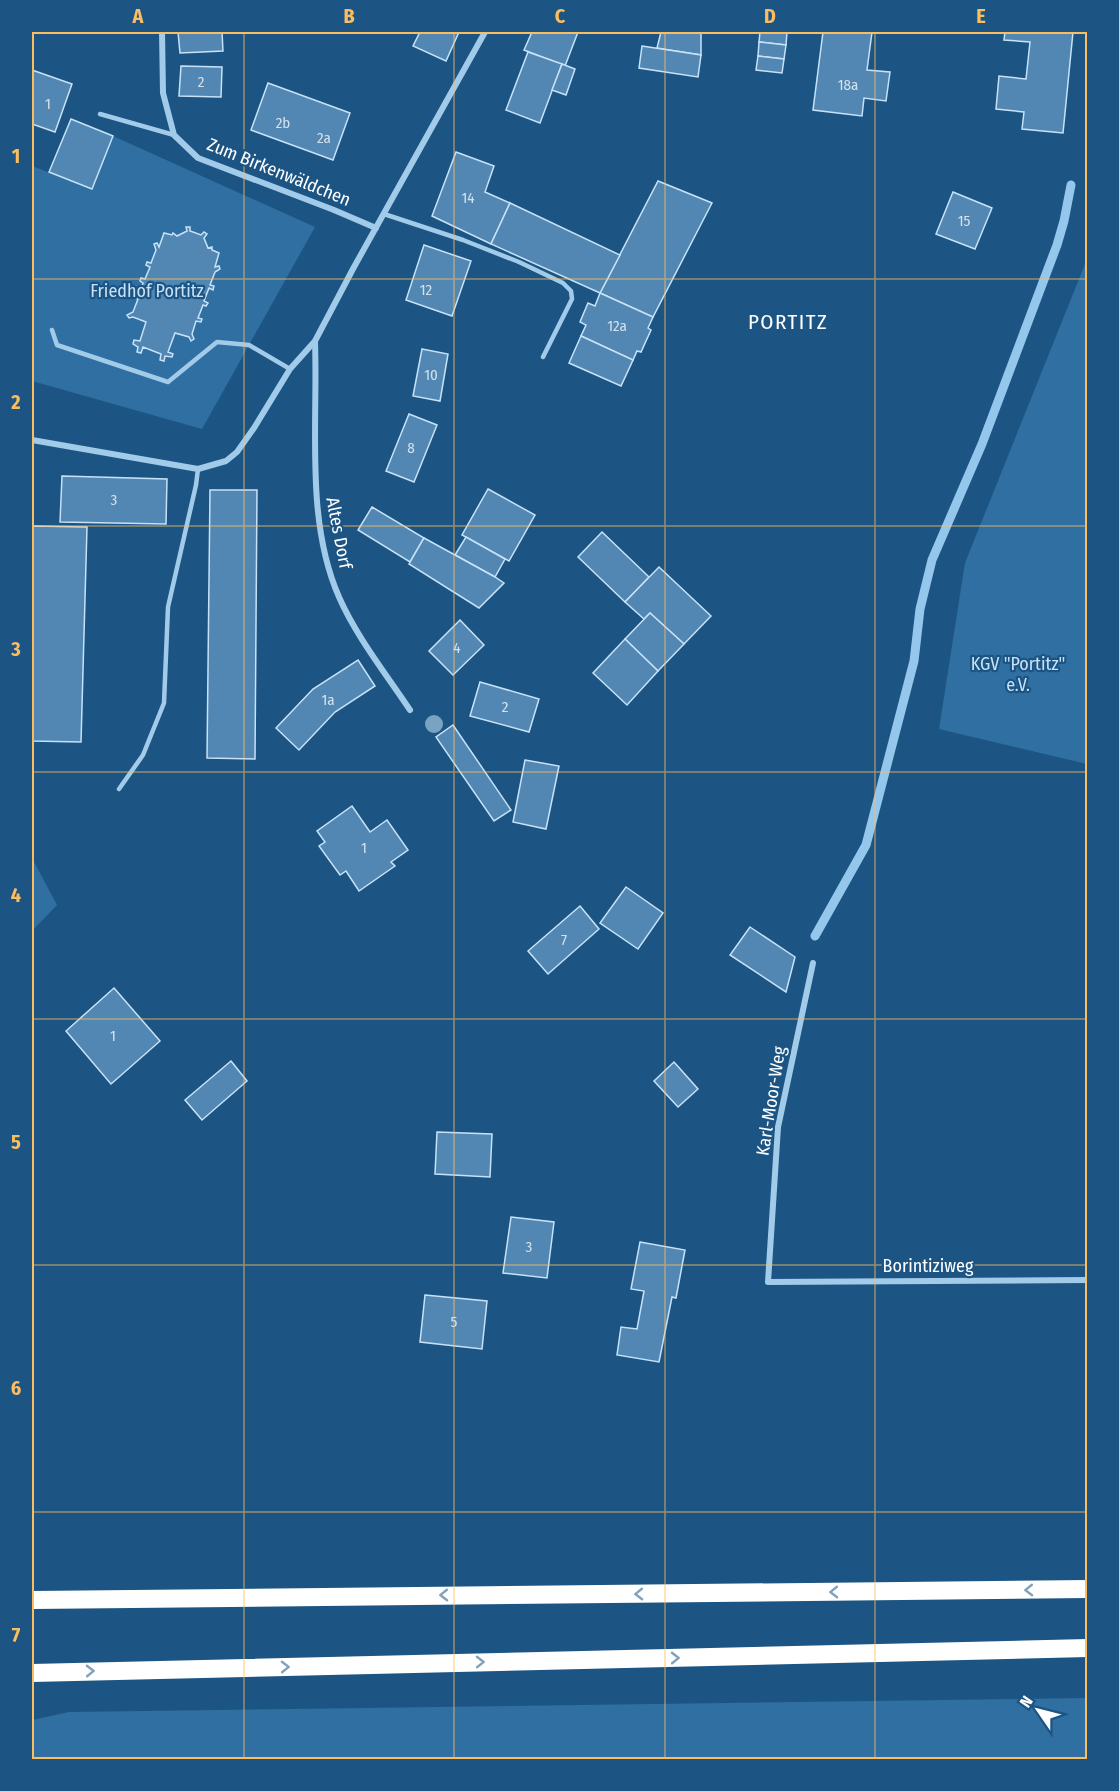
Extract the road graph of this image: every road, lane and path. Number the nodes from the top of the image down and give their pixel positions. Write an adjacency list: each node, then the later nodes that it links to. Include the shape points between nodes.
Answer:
1 (162, 32): 4 (street, via 163,93)
2 (485, 32): 5 (street, Altes Dorf)
3 (100, 114): 4 (lane)
4 (174, 135): 6 (street, Zum Birkenwäldchen, via 198,158)
5 (384, 213): 6 (street, Altes Dorf); 9 (lane, via 508,257 563,283 571,291 572,299)
6 (376, 228): 8 (street, Altes Dorf)
7 (52, 330): 10 (lane, via 57,345 168,382 217,342 249,345)
8 (315, 341): 10 (street, Altes Dorf); 13 (street, Altes Dorf, via 316,495 331,574 349,618)
9 (543, 357)
10 (290, 369): 12 (street, Altes Dorf, via 237,452 226,461)
11 (32, 440): 12 (street, Altes Dorf)
12 (198, 468): 14 (lane, via 168,607 164,703 143,755)
13 (410, 710)
14 (119, 789)
15 (813, 963): 17 (street, Karl-Moor-Weg, via 778,1127)
16 (1088, 1280): 17 (street, Borintiziweg)
17 (768, 1282)
18 (1088, 1589): 19 (highway, one-way to 19)
19 (32, 1600)
20 (1088, 1648): 21 (highway, one-way to 20)
21 (32, 1673)

